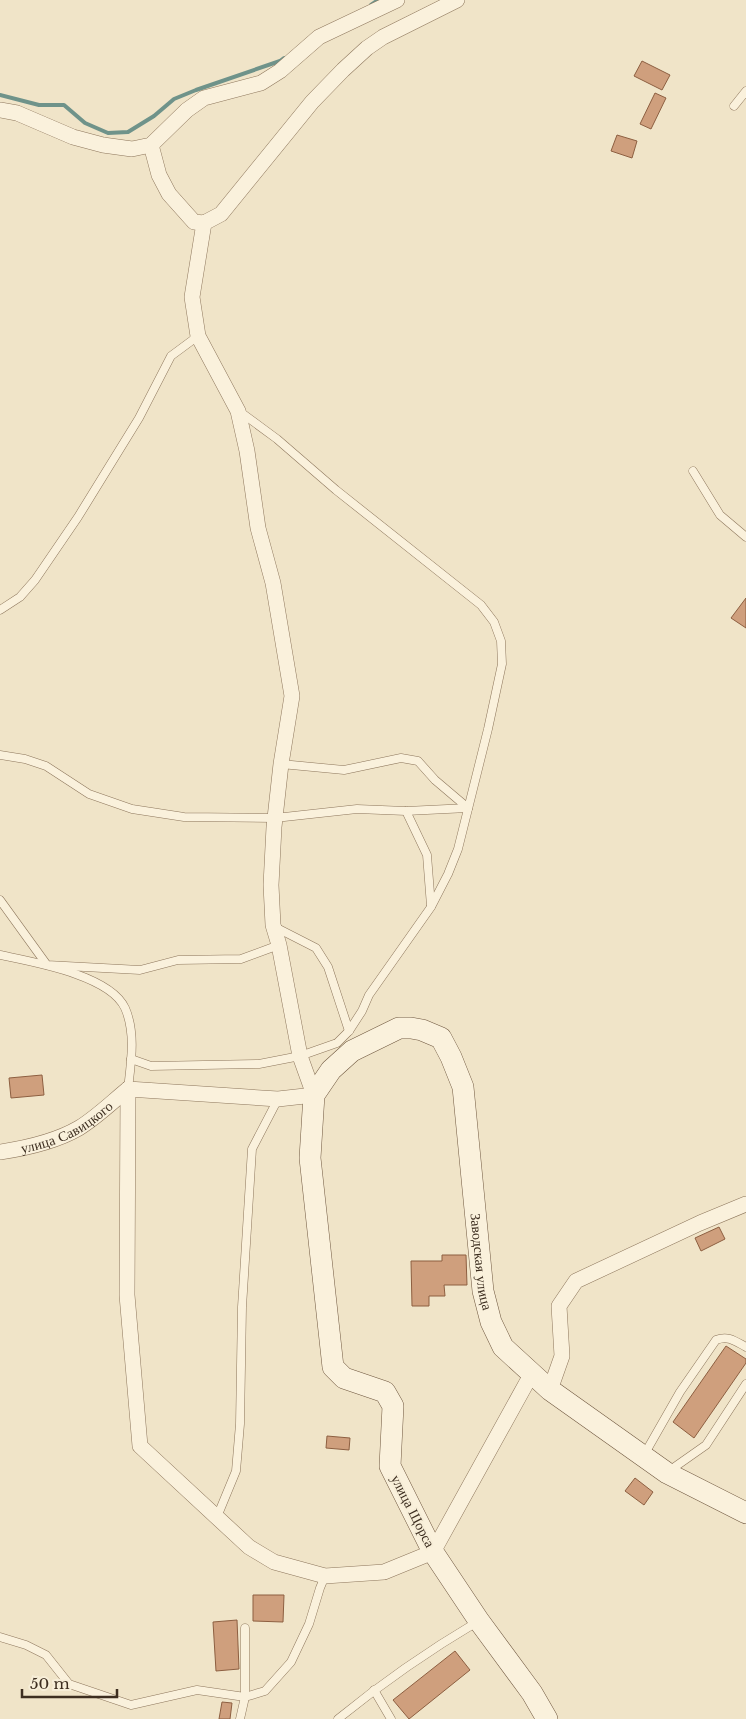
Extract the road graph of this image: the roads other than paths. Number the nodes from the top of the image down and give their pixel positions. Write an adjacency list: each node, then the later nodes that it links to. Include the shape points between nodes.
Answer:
1 (397, 0): 6 (street, via 319,37 261,83 204,98)
2 (457, 0): 7 (street, via 383,36 342,70 221,214)
3 (746, 92): 4 (lane)
4 (734, 106)
5 (0, 110): 6 (street, via 73,138 103,145 132,149)
6 (151, 145): 7 (street, via 159,175 169,194 194,222)
7 (204, 223): 8 (street, via 192,297)
8 (198, 336): 9 (street); 12 (lane, via 171,356 139,418 78,518 35,580 20,597)
9 (238, 411): 14 (street, via 292,696); 15 (lane, via 481,605 494,622 501,641 502,664)
10 (693, 471): 11 (lane, via 720,515)
11 (746, 537)
12 (0, 610)
13 (0, 755): 17 (lane, via 46,766 89,794 132,809 184,817)
14 (281, 764): 15 (lane, via 344,770 401,758 418,761); 17 (street)
15 (468, 808): 16 (lane); 19 (lane, via 458,849)
16 (406, 811): 17 (lane, via 357,808); 19 (lane, via 428,855)
17 (275, 818): 20 (street, via 271,884)
18 (0, 900): 23 (lane)
19 (431, 908): 24 (lane, via 369,995)
20 (273, 925): 21 (street); 24 (lane, via 316,948 328,967)
21 (279, 945): 23 (lane, via 241,959 178,960 140,970); 25 (street)
22 (0, 955): 23 (lane)
23 (47, 966): 26 (lane, via 98,983 120,1000 130,1024)
24 (349, 1031): 25 (lane, via 337,1043)
25 (300, 1056): 26 (lane, via 259,1064 152,1066); 28 (street)
26 (131, 1059): 27 (lane)
27 (128, 1089): 29 (street); 30 (street, улица Савицкого, via 78,1128 45,1143); 39 (street, via 126,1295 140,1446)
28 (314, 1095): 29 (street); 33 (street, Заводская улица, via 331,1070 352,1051 399,1028 422,1030 441,1038 463,1087 483,1290 491,1322 503,1347); 40 (street, улица Щорса, via 310,1158 333,1367 344,1378 384,1392 393,1406 390,1466)
29 (278, 1099): 39 (lane, via 252,1150 236,1471)
30 (0, 1152)
31 (746, 1204): 35 (street, via 576,1281 559,1306 562,1356)
32 (746, 1347): 36 (lane, via 730,1338 716,1340 680,1392)
33 (532, 1373): 35 (street, Заводская улица); 40 (street)
34 (746, 1384): 37 (lane, via 706,1444)
35 (550, 1390): 36 (street, Заводская улица)
36 (643, 1457): 37 (street, Заводская улица)
37 (667, 1472): 38 (street, Заводская улица)
38 (746, 1512)
39 (217, 1517): 41 (street, via 249,1547 274,1562)
40 (433, 1552): 41 (street, via 384,1572); 42 (street, улица Щорса)
41 (325, 1576): 46 (lane, via 309,1624 291,1662 265,1691)
42 (478, 1621): 45 (lane); 50 (street, улица Щорса)
43 (245, 1628): 46 (lane)
44 (0, 1636): 46 (lane, via 46,1655 69,1684 131,1704 197,1690)
45 (374, 1690): 48 (lane); 49 (lane)
46 (245, 1697): 47 (lane)
47 (240, 1719)
48 (338, 1719)
49 (391, 1719)
50 (548, 1719)

